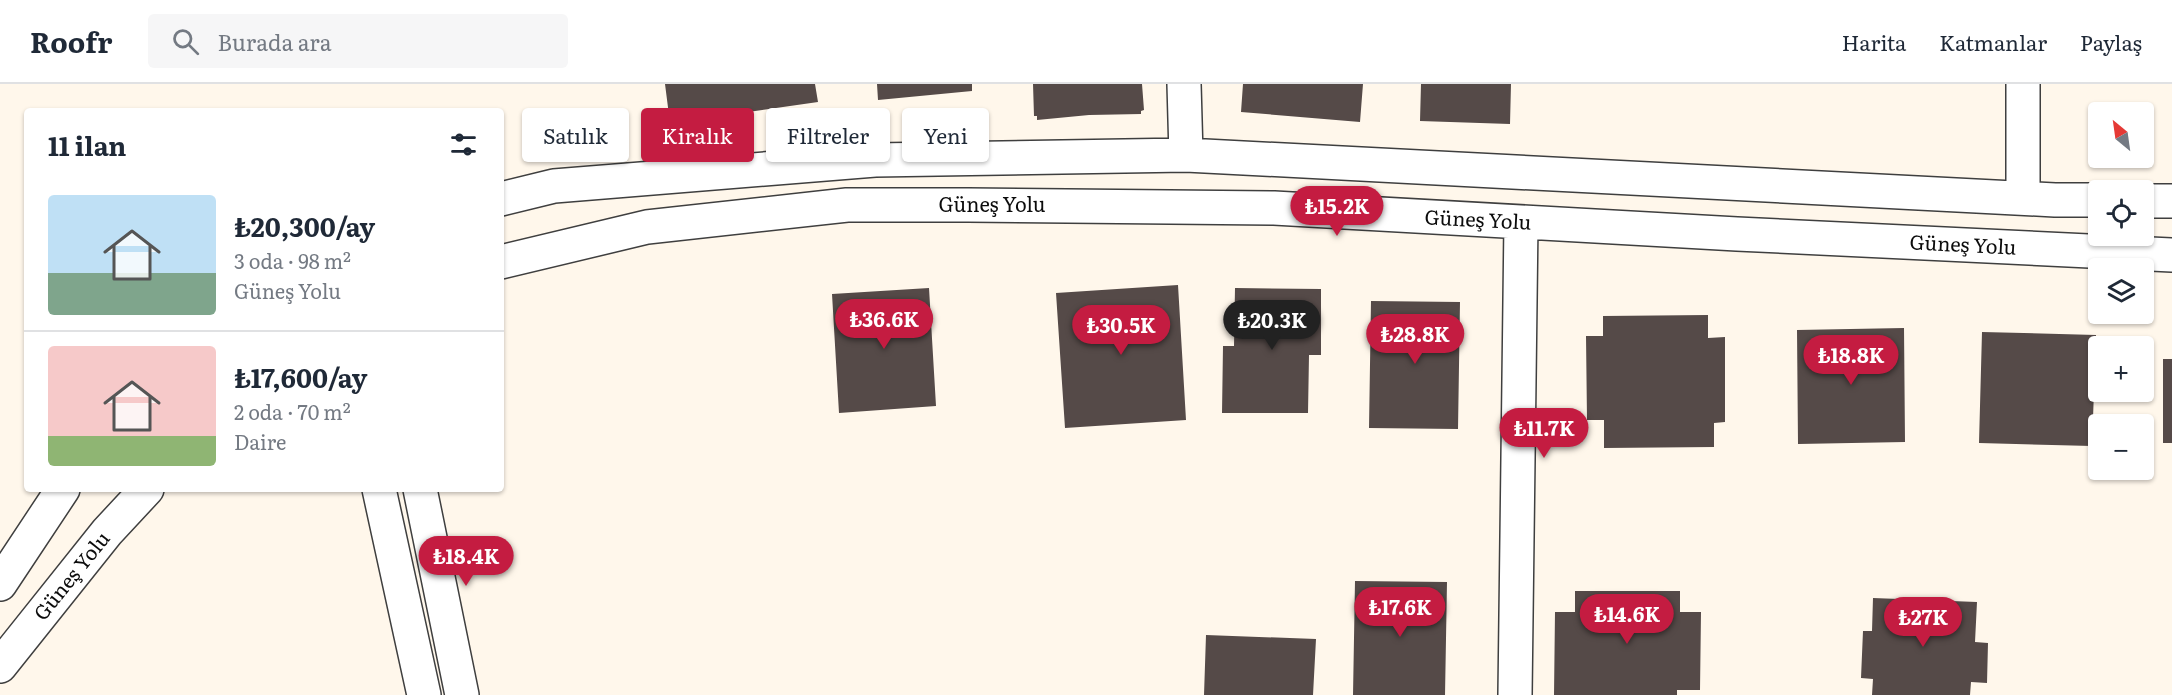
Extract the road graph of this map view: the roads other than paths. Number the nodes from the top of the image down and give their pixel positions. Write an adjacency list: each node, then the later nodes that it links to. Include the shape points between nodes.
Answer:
1 (1184, 84): 3 (street)
2 (2023, 84): 5 (street)
3 (1185, 154): 4 (street, via 875,160 554,186); 5 (street)
4 (504, 198)
5 (2023, 198): 6 (street)
6 (2088, 200)
7 (2154, 201): 8 (street)
8 (2172, 201)
9 (1521, 222): 10 (street, Güneş Yolu); 11 (street, Güneş Yolu, via 1274,208 847,205 647,227); 20 (street)
10 (2172, 255)
11 (504, 261)
12 (61, 492): 16 (street)
13 (144, 492): 17 (street, Güneş Yolu, via 107,532)
14 (380, 492): 18 (street)
15 (421, 492): 19 (street)
16 (0, 584)
17 (0, 666)
18 (424, 695)
19 (462, 695)
20 (1515, 695)

